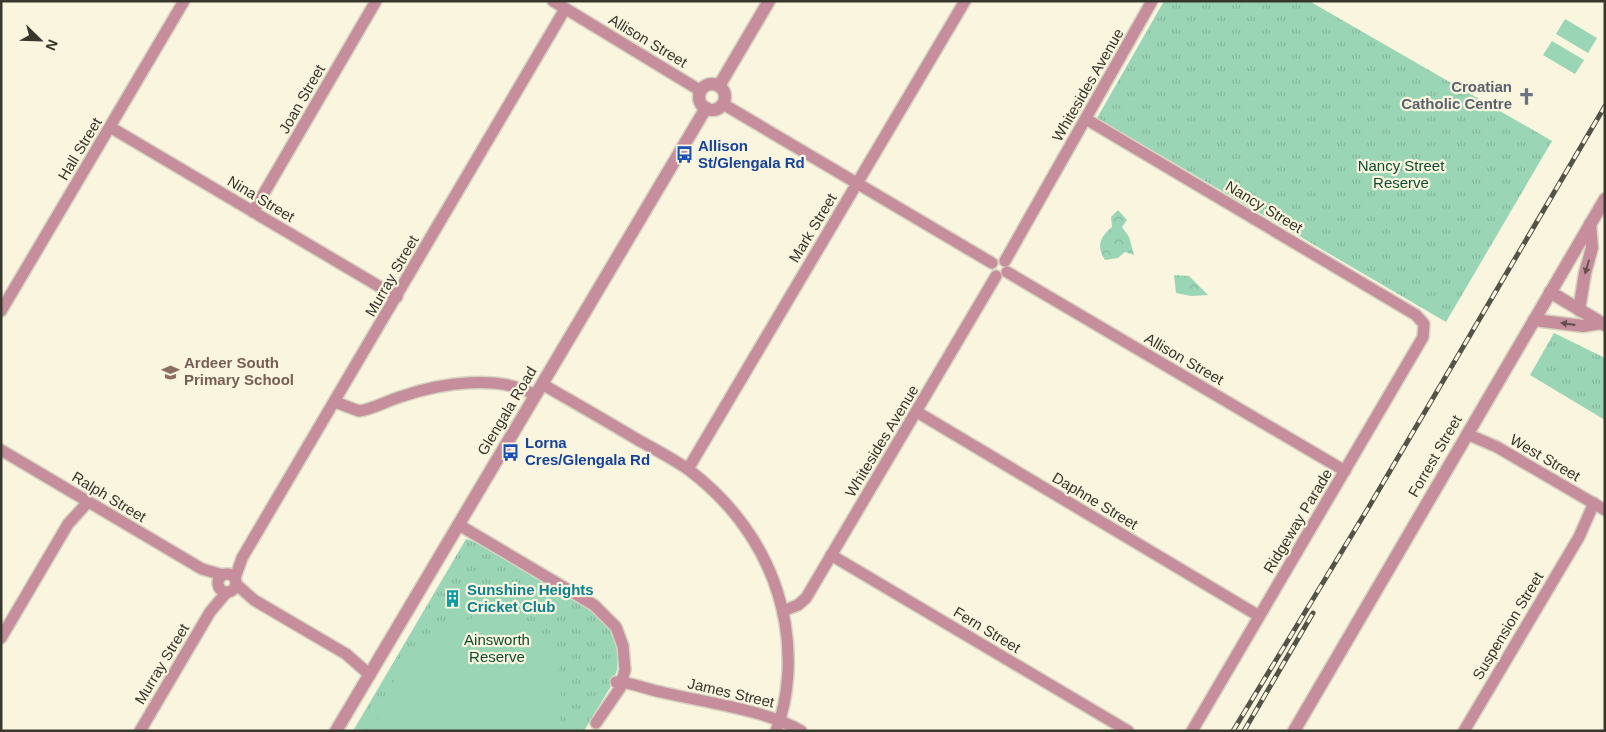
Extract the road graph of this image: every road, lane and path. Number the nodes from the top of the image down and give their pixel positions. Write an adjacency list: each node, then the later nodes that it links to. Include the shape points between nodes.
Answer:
1 (184, 1): 13 (street, Hall Street)
2 (376, 1): 16 (street, Joan Street)
3 (553, 1): 7 (street, Allison Street)
4 (770, 1): 8 (street)
5 (965, 1): 14 (street, Mark Street)
6 (1152, 1): 12 (street, Whitesides Avenue)
7 (565, 8): 9 (street, Allison Street); 20 (street, Murray Street)
8 (719, 86): 9 (street, via 709,85); 10 (street, via 724,94)
9 (701, 91): 11 (street, via 700,100)
10 (723, 104): 11 (street, via 715,109); 14 (street)
11 (706, 108): 26 (street, Glengala Road)
12 (1086, 119): 18 (street, Whitesides Avenue); 24 (street, Nancy Street, via 1416,315)
13 (110, 127): 16 (street, Nina Street); 22 (street, Hall Street)
14 (857, 183): 18 (street, via 992,264 992,272); 32 (street, Mark Street)
15 (1605, 199): 17 (street, Forrest Street)
16 (253, 212): 20 (street, Nina Street)
17 (1590, 224): 19 (street, Forrest Street); 21 (street, one-way to 21, via 1592,248 1584,273)
18 (1002, 270): 29 (street, Whitesides Avenue); 33 (street, Allison Street)
19 (1550, 292): 21 (street); 23 (street, Forrest Street)
20 (397, 297): 28 (street, Murray Street)
21 (1580, 310): 25 (street)
22 (1, 311)
23 (1534, 320): 25 (street, one-way to 23, via 1583,326); 30 (street, Forrest Street)
24 (1424, 324): 33 (street, Ridgeway Parade, via 1423,338)
25 (1603, 324)
26 (542, 384): 27 (street, Glengala Road); 32 (street)
27 (536, 395): 28 (street, via 518,387 466,383 411,393 365,410); 36 (street, Glengala Road)
28 (338, 398): 38 (street, Murray Street)
29 (917, 412): 37 (street, Whitesides Avenue); 40 (street, Daphne Street)
30 (1469, 430): 35 (street, West Street); 52 (street, Forrest Street)
31 (1, 450): 34 (street, Ralph Street)
32 (688, 469): 39 (street, via 743,521 772,573)
33 (1345, 471): 40 (street, Ridgeway Parade)
34 (84, 499): 38 (street, Ralph Street); 41 (street)
35 (1600, 507): 53 (street, Suspension Street, via 1579,536)
36 (458, 525): 42 (street, Glengala Road); 43 (street, via 600,609 616,627 623,646)
37 (831, 555): 39 (street, Whitesides Avenue, via 806,598); 50 (street, Fern Street)
38 (227, 584): 42 (street, Ralph Street); 46 (street, Murray Street)
39 (783, 611): 44 (street, via 788,661)
40 (1259, 616): 51 (street, Ridgeway Parade)
41 (1, 638)
42 (373, 670): 47 (street, Glengala Road)
43 (620, 683): 44 (street, James Street); 45 (street)
44 (780, 719): 48 (street); 49 (street, James Street)
45 (593, 727)
46 (140, 731)
47 (336, 731)
48 (776, 731)
49 (801, 731)
50 (1128, 731)
51 (1192, 731)
52 (1294, 731)
53 (1464, 731)

